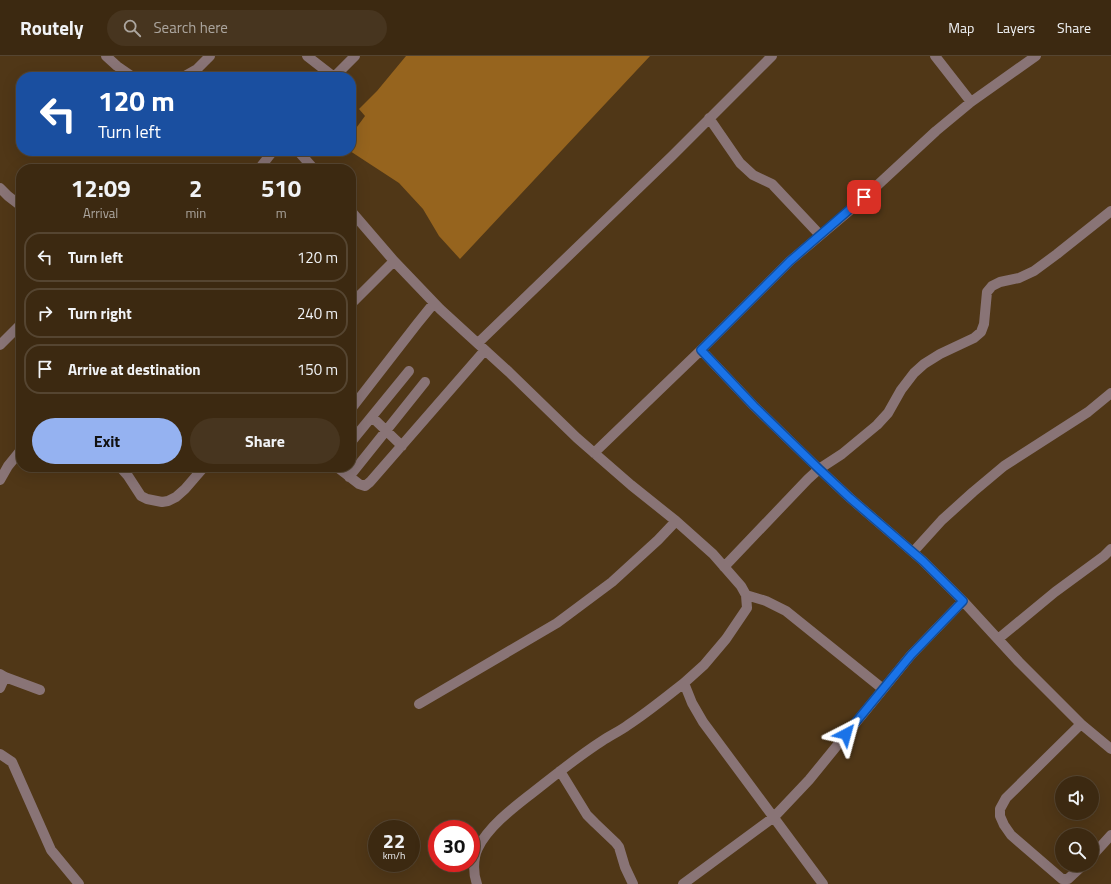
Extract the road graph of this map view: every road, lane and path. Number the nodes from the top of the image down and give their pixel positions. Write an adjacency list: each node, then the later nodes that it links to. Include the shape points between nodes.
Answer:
1 (106, 56): 8 (street)
2 (210, 56): 9 (street)
3 (307, 56): 10 (street)
4 (355, 56): 11 (street)
5 (772, 56): 13 (street)
6 (935, 56): 12 (street)
7 (1036, 56): 12 (street)
8 (126, 72)
9 (192, 72)
10 (328, 72)
11 (339, 72)
12 (971, 102): 22 (street)
13 (709, 118): 22 (street, via 740,163 754,175 772,184); 28 (street)
14 (269, 156): 16 (street)
15 (302, 156): 17 (street)
16 (263, 164)
17 (310, 164)
18 (0, 188): 19 (street)
19 (16, 202)
20 (1111, 211): 41 (street, via 1034,271 992,286 987,292 981,332 924,364 914,373 888,413 877,425)
21 (356, 218): 23 (street)
22 (820, 235): 29 (street, via 790,261)
23 (394, 260): 24 (street); 25 (street)
24 (356, 299)
25 (434, 303): 28 (street); 33 (street)
26 (16, 329): 27 (street)
27 (0, 345)
28 (482, 346): 37 (street); 38 (street)
29 (701, 350): 38 (street); 41 (street)
30 (409, 371): 34 (street)
31 (425, 382): 35 (street)
32 (1111, 393): 49 (street, via 1088,412 1004,466 947,516)
33 (356, 403)
34 (372, 417): 35 (street); 36 (street)
35 (386, 431): 37 (street); 40 (street)
36 (356, 436)
37 (402, 446): 46 (street, via 365,486)
38 (594, 452): 48 (street)
39 (16, 456): 47 (street)
40 (356, 468)
41 (819, 469): 49 (street); 51 (street)
42 (124, 472): 43 (street, via 141,496 162,502 176,497)
43 (200, 472)
44 (343, 472): 46 (street)
45 (353, 472): 46 (street)
46 (349, 477)
47 (0, 480)
48 (676, 521): 51 (street); 60 (street, via 612,582 557,623)
49 (913, 552): 53 (street)
50 (1109, 556): 54 (street, via 1049,596)
51 (724, 567): 52 (street)
52 (746, 595): 56 (street, via 747,608 726,639 704,665); 58 (street, via 786,611)
53 (963, 601): 54 (street); 58 (street, via 911,655)
54 (998, 639): 61 (street)
55 (3, 676): 57 (street); 59 (street)
56 (684, 683): 64 (street, via 627,726); 65 (street, via 703,722)
57 (0, 688)
58 (883, 689): 65 (street, via 809,780)
59 (40, 690)
60 (419, 704)
61 (1080, 724): 62 (street); 68 (street, via 1006,798 1000,808 1002,821 1011,835 1062,879 1068,879)
62 (1111, 749)
63 (0, 754): 69 (street, via 12,762 50,850)
64 (560, 771): 70 (street, via 519,803 484,838 474,862); 71 (street, via 587,815 616,843)
65 (774, 817): 72 (street); 73 (street)
66 (1111, 835): 67 (street)
67 (1099, 848)
68 (1076, 872)
69 (79, 884)
70 (477, 884)
71 (633, 884)
72 (683, 884)
73 (823, 884)

